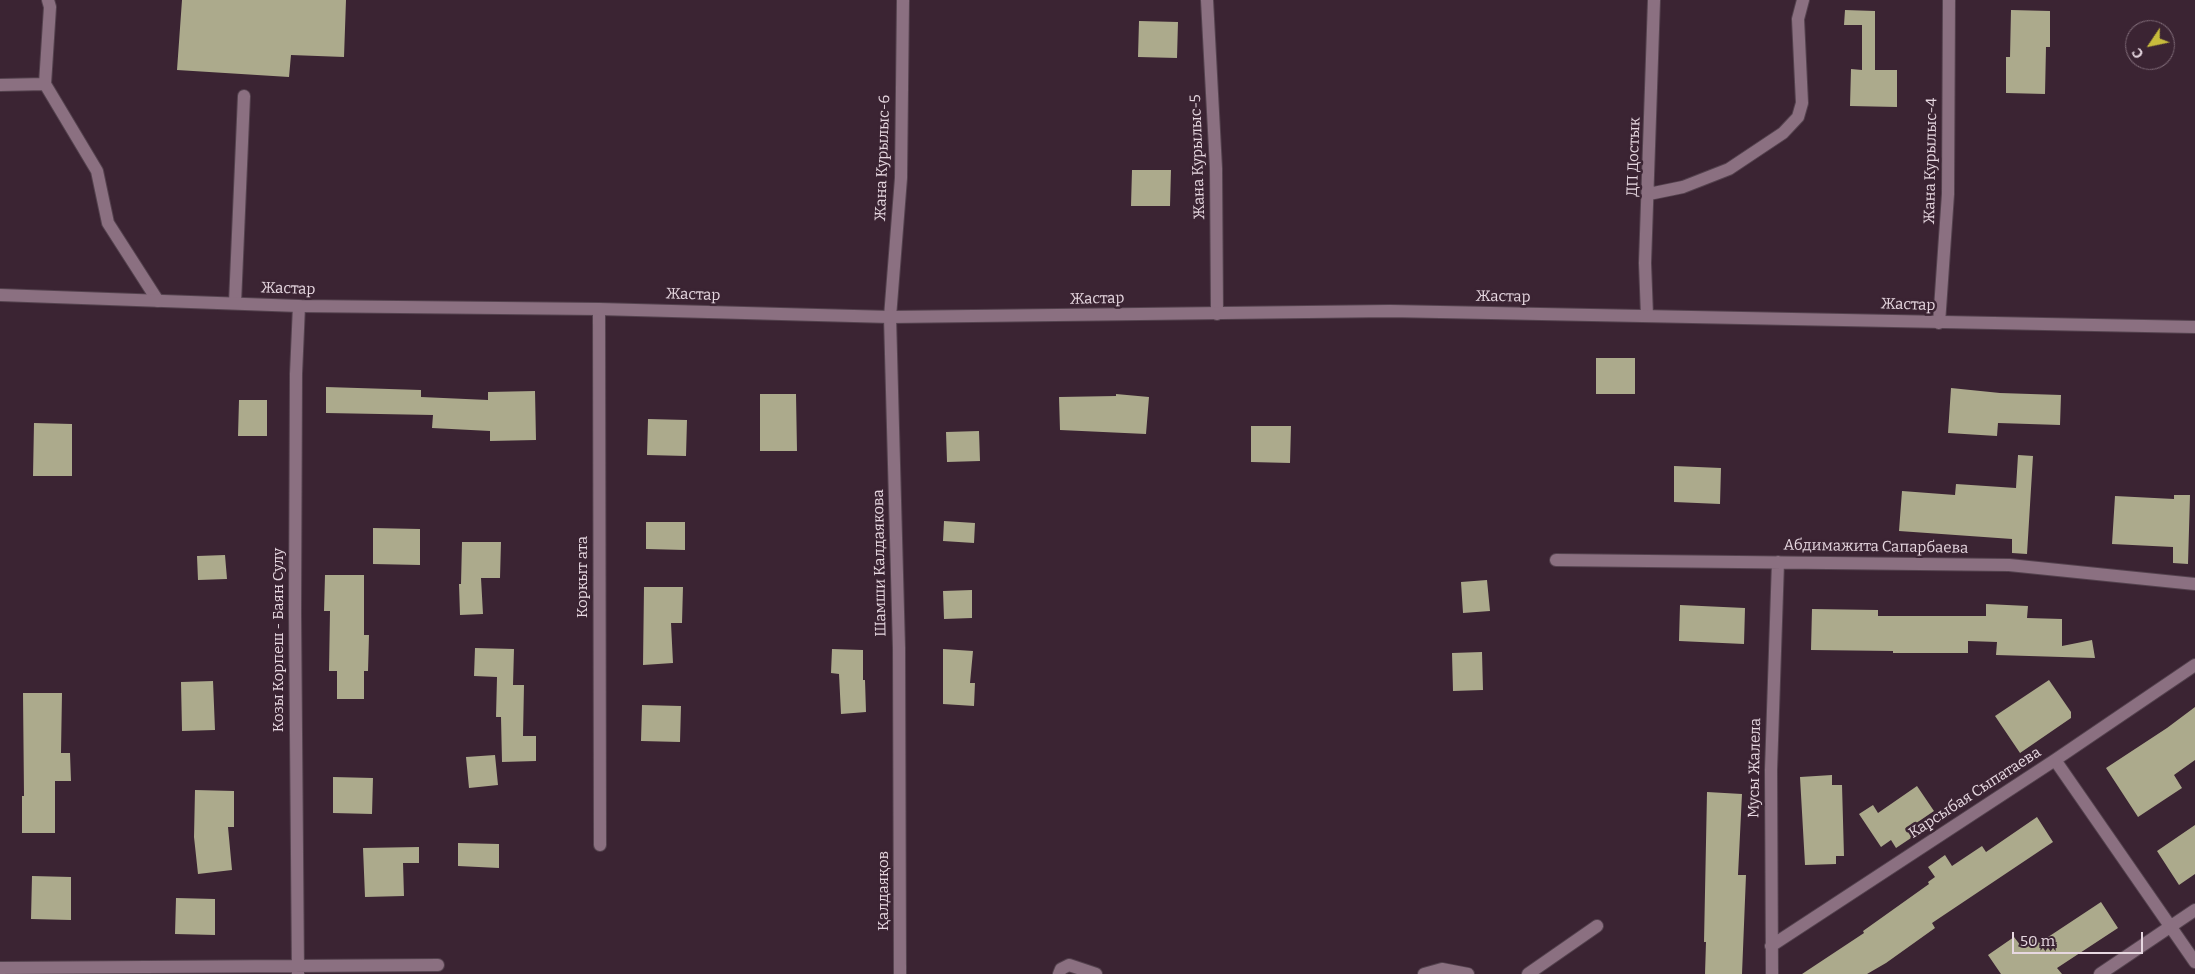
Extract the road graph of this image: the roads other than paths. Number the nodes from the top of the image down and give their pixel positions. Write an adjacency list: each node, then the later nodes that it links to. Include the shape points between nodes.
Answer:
1 (48, 0): 7 (street)
2 (903, 0): 18 (street, Жана Курылыс-6, via 901,178)
3 (1208, 0): 16 (street, Жана Курылыс-5, via 1216,168)
4 (1654, 0): 10 (street, ДП Достык)
5 (1803, 0): 10 (street, via 1798,19 1802,103 1798,117 1783,133 1729,169 1683,187)
6 (1949, 0): 19 (street, Жана Курылыс-4, via 1948,194)
7 (45, 84): 8 (street); 12 (street, via 97,171 108,223)
8 (0, 85)
9 (244, 96): 13 (street)
10 (1649, 194): 17 (street, ДП Достык, via 1645,272)
11 (0, 295): 12 (street, Жастар)
12 (158, 301): 13 (street, Жастар)
13 (235, 303): 14 (street, Жастар)
14 (299, 306): 15 (street, Жастар); 35 (street, Козы Корпеш - Баян Сулу, via 295,572)
15 (599, 309): 18 (street, Жастар); 27 (street, Коркыт ата)
16 (1217, 314): 17 (street, Жастар, via 1390,311); 18 (street, Жастар)
17 (1647, 316): 19 (street, Жастар)
18 (890, 317): 26 (street, Шамши Калдаякова)
19 (1940, 322): 20 (street, Жастар)
20 (2195, 327)
21 (1556, 560): 22 (street, Абдимажита Сапарбаева)
22 (1778, 562): 23 (street, Абдимажита Сапарбаева, via 2009,565); 31 (street, Мусы Жалела, via 1770,770)
23 (2195, 584)
24 (2195, 665): 25 (street, Карсыбая Сыпатаева)
25 (2055, 760): 30 (street); 31 (street, Карсыбая Сыпатаева)
26 (900, 808): 36 (street, Қалдаяқов)
27 (600, 845)
28 (2195, 910): 30 (street)
29 (1596, 926): 41 (street)
30 (2170, 926): 32 (street); 43 (street)
31 (1771, 946): 42 (street, Мусы Жалела)
32 (2195, 962)
33 (438, 965): 35 (street)
34 (0, 968): 35 (street)
35 (299, 970)
36 (900, 974)
37 (1059, 974): 38 (street, via 1061,969 1070,965)
38 (1096, 974)
39 (1424, 974): 40 (street, via 1442,968)
40 (1468, 974)
41 (1528, 974)
42 (1772, 974)
43 (2100, 974)

